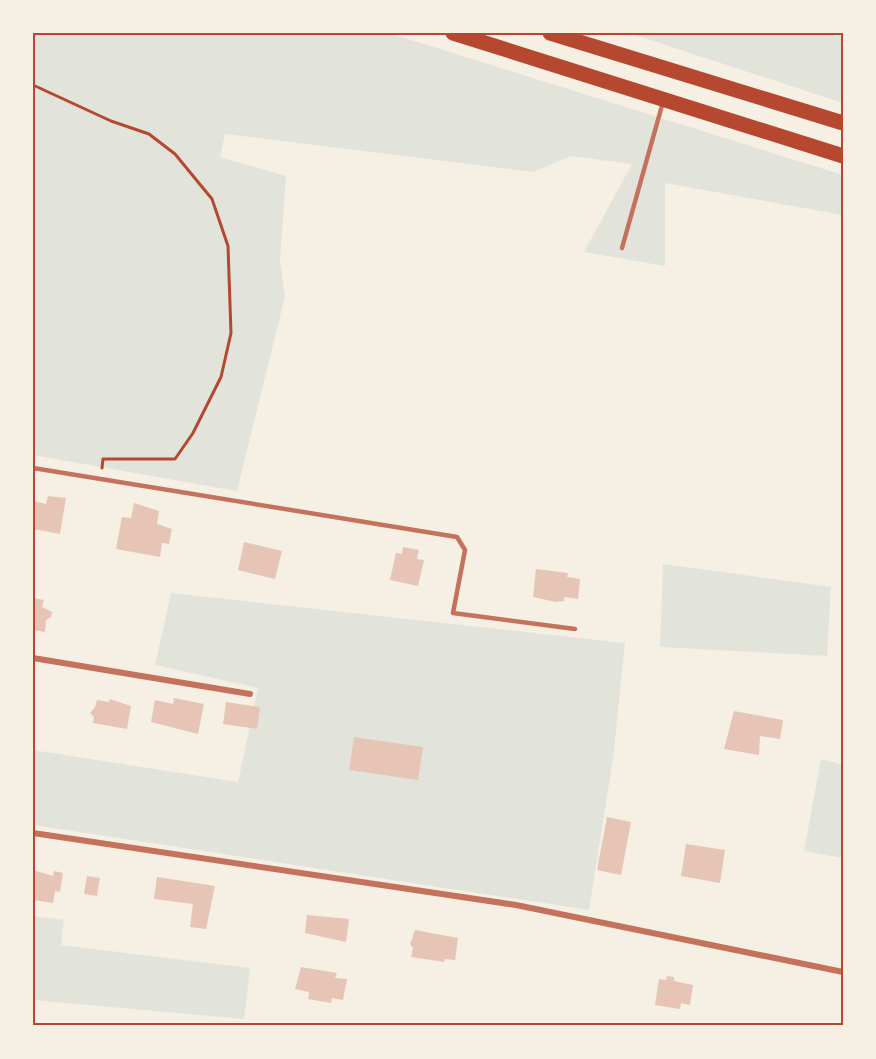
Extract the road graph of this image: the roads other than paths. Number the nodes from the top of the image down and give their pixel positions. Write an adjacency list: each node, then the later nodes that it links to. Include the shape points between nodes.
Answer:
1 (453, 33): 3 (main road)
2 (550, 33): 4 (main road)
3 (664, 100): 5 (main road); 6 (lane)
4 (843, 123)
5 (843, 156)
6 (622, 248)
7 (33, 468): 8 (lane, via 458,537 465,550 453,613)
8 (575, 629)
9 (33, 658): 10 (street)
10 (250, 694)
11 (33, 833): 12 (street, via 516,905)
12 (843, 972)

